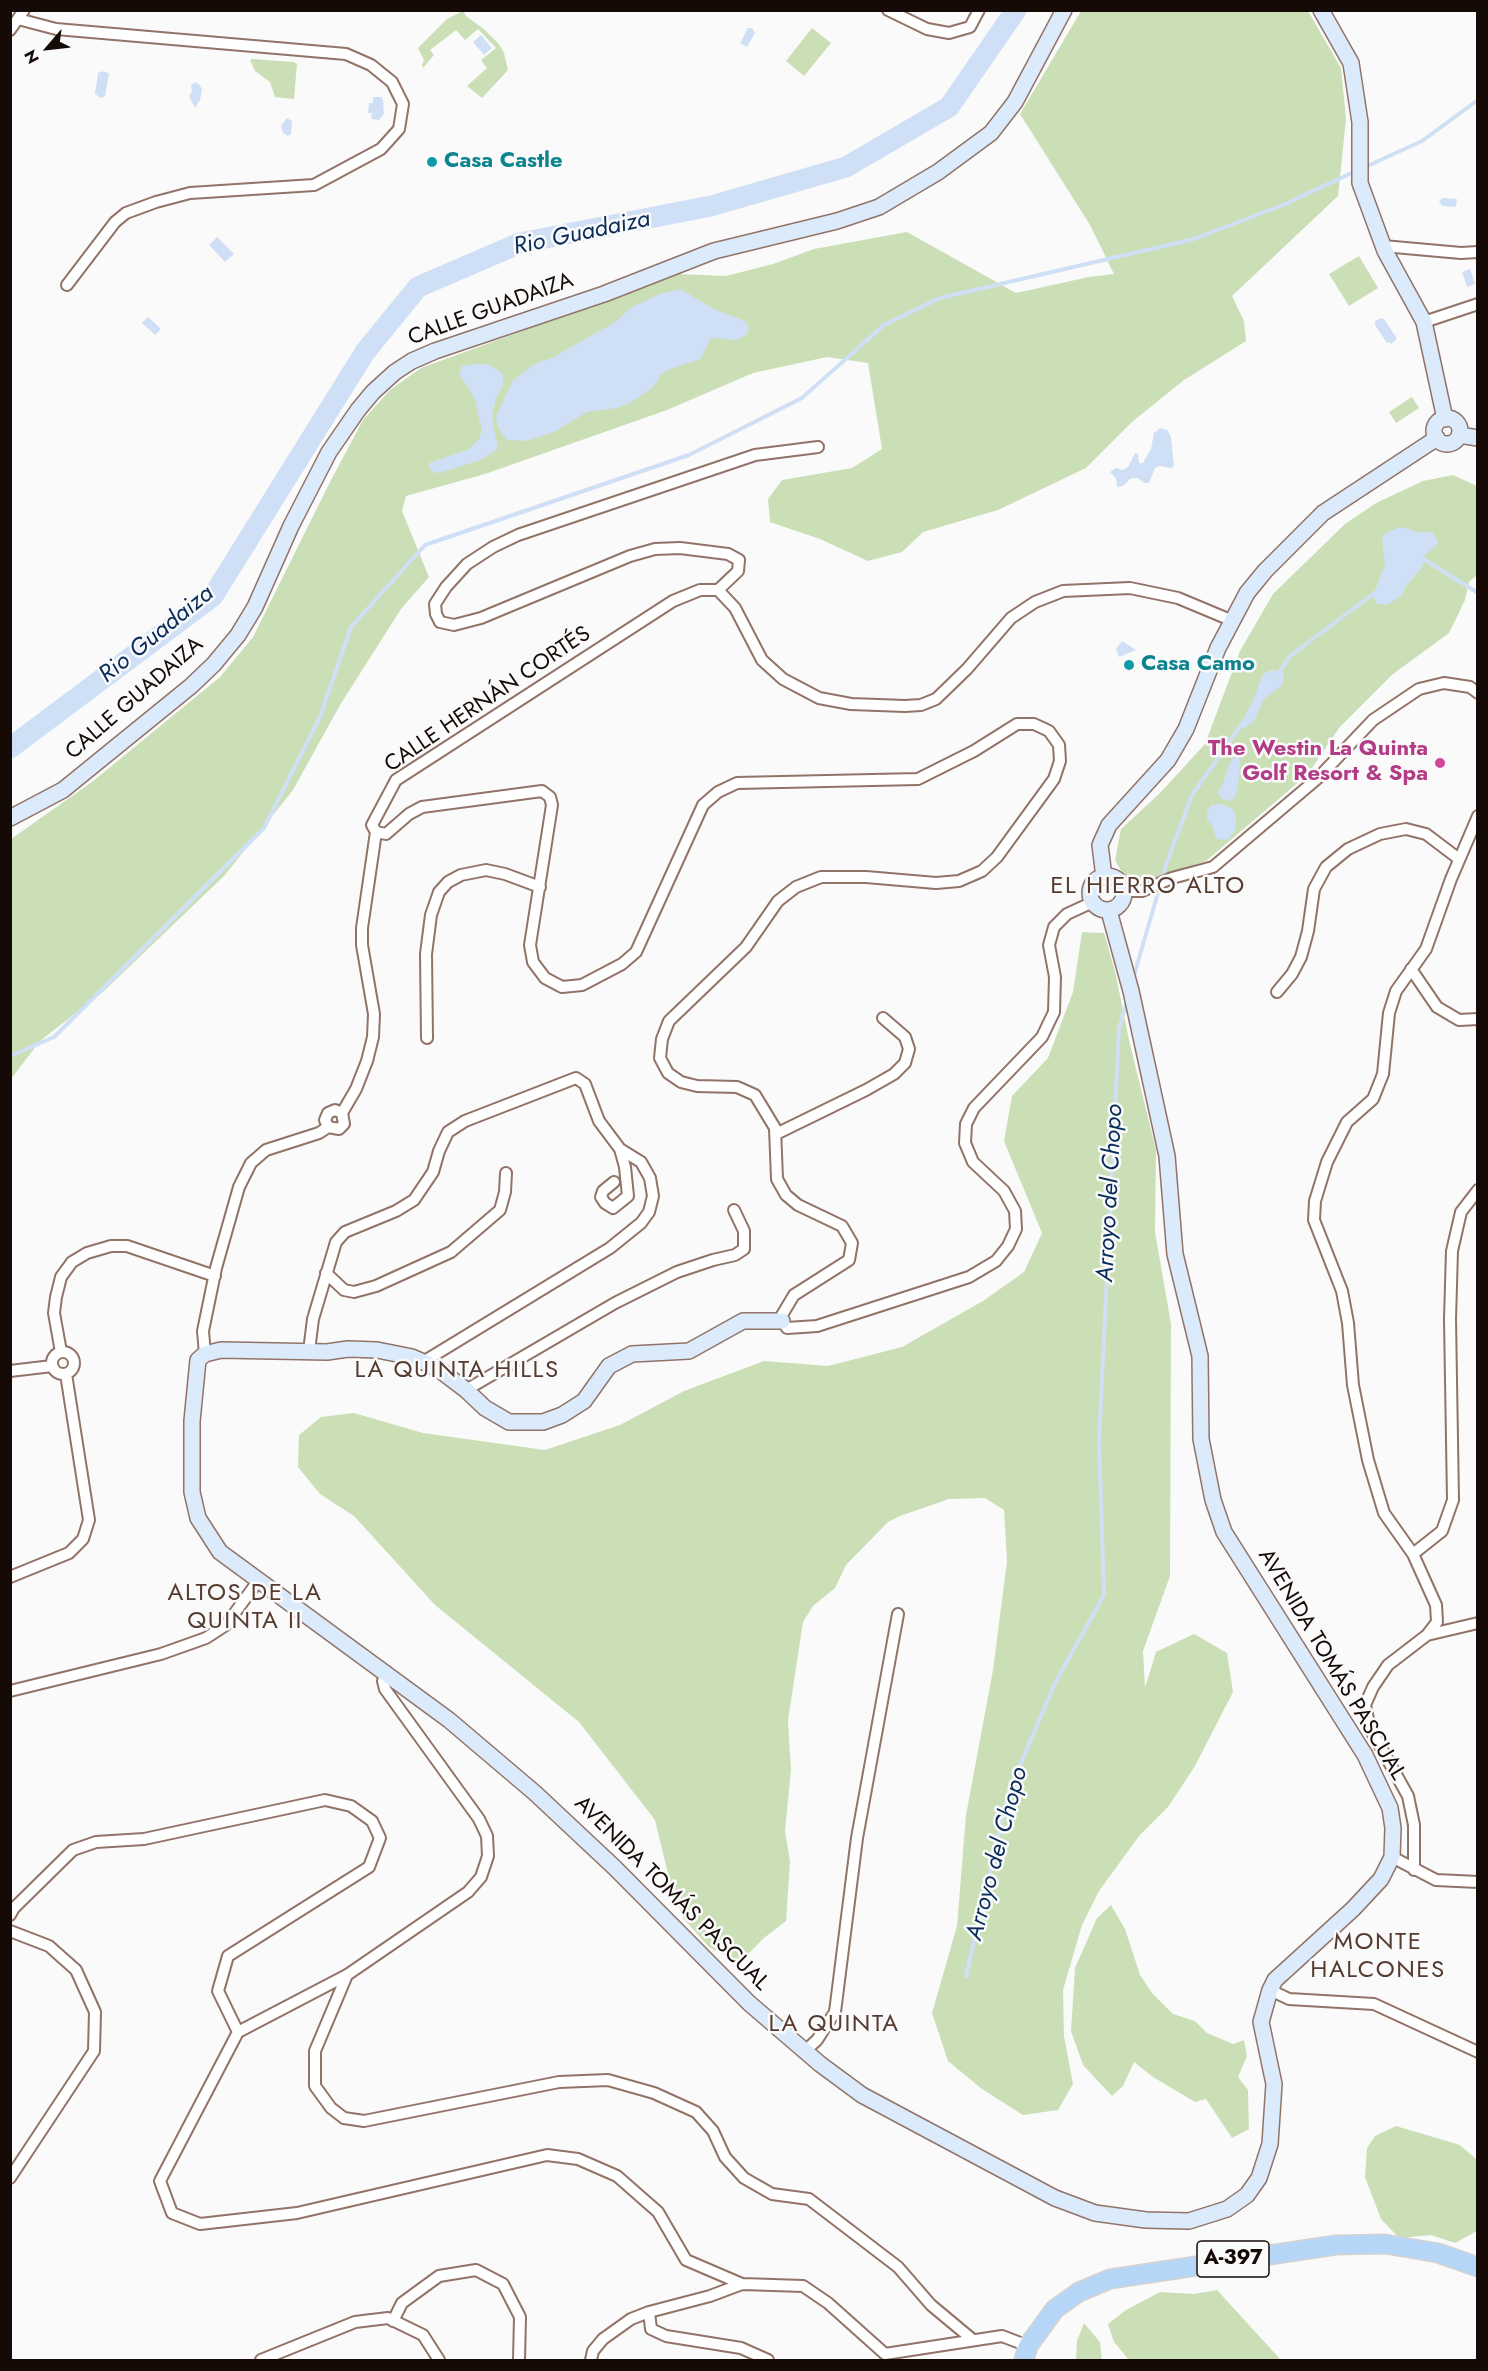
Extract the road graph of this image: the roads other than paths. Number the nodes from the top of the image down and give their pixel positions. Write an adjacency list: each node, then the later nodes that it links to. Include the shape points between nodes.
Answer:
1 (888, 10): 2 (street, via 927,29 949,33 970,27)
2 (980, 10)
3 (1064, 10): 21 (street, CALLE GUADAIZA, via 1015,102 991,133 938,172 879,207 714,251 604,294 435,351 395,372 358,410 329,452 255,607 214,664 63,790)
4 (1322, 10): 7 (street, via 1351,63 1360,122 1360,183)
5 (21, 15): 6 (street); 9 (street, via 56,29 346,54 371,65 392,82 403,104 399,129 381,149 314,185 190,193 126,213)
6 (10, 30)
7 (1383, 246): 8 (street); 11 (street)
8 (1478, 252)
9 (67, 285)
10 (1478, 304): 11 (street)
11 (1424, 322): 12 (street)
12 (1445, 419): 13 (street, via 1457,423); 14 (street, via 1435,426)
13 (1459, 435): 14 (street, via 1455,442 1447,444); 15 (street)
14 (1437, 438): 18 (street, via 1323,513 1265,570 1247,593)
15 (1478, 438)
16 (818, 447): 17 (street, via 755,455 519,536 466,564 435,604 440,622 454,625 481,618 655,549 728,554 739,560 738,571)
17 (718, 590): 18 (street, via 735,608 762,660 783,679 819,698 851,704 905,706 936,699 1011,618 1062,591 1130,588 1178,598); 22 (street, CALLE HERNÁN CORTÉS, via 700,590 673,601 396,780 372,825)
18 (1233, 621): 24 (street, via 1186,729 1168,760 1109,825 1100,845)
19 (1478, 693): 26 (street, via 1470,687 1444,683 1419,688 1373,720 1318,778 1213,867 1142,891)
20 (1478, 816): 23 (street)
21 (10, 819)
22 (376, 832): 25 (street, via 386,834 422,807 542,791 552,805); 41 (street, via 362,928 374,1014 368,1060 342,1113 328,1113 328,1127 266,1150 251,1163 239,1187)
23 (1459, 859): 29 (street, via 1426,949); 30 (street, via 1426,834 1406,829 1380,834 1348,849 1326,867 1314,889 1301,957)
24 (1104, 877): 26 (street, via 1113,877); 27 (street, via 1095,882 1090,892)
25 (540, 887): 33 (street, via 486,870 461,875 439,892 431,915 426,954); 34 (street, via 530,945 533,962 545,978 562,987 582,985 636,952 698,814 718,792 737,783 918,779 1017,724 1034,724 1049,731 1059,745 1060,761 1054,779 997,857 982,871 959,881 936,883 821,877 796,887 778,901 746,947 669,1021 660,1058 668,1073 681,1082 737,1087 755,1095)
26 (1125, 891): 28 (street, via 1121,905)
27 (1093, 902): 28 (street); 42 (street, via 1067,914 1054,927 1049,945 1055,977 1054,1012 1042,1037 974,1108 966,1125 965,1143 973,1162 1004,1191 1015,1211 1016,1229 1008,1246 996,1261 969,1277 817,1326 787,1328)
28 (1109, 911): 59 (street, AVENIDA TOMÁS PASCUAL, via 1167,1156 1175,1254 1200,1356 1201,1439 1213,1500 1224,1532 1365,1755 1390,1808)
29 (1411, 969): 32 (street, via 1437,1006 1459,1020); 51 (street, via 1396,991 1389,1013 1383,1074 1373,1099 1347,1122 1327,1162 1314,1220 1342,1291 1353,1385 1368,1460 1384,1513)
30 (1277, 992)
31 (883, 1018): 34 (street, via 905,1037 909,1049 905,1063 866,1090)
32 (1478, 1019)
33 (427, 1038)
34 (776, 1134): 42 (street, via 777,1179 786,1195 842,1226 852,1243 849,1260 794,1294)
35 (620, 1149): 37 (street, via 628,1196 613,1208 601,1197); 40 (street, via 599,1121 585,1084 576,1078 465,1122 448,1132 432,1172 414,1200 345,1232 336,1242); 46 (street, via 641,1162 650,1178 654,1196 641,1223 610,1248)
36 (506, 1173): 40 (street, via 500,1210 451,1252 354,1292 344,1290)
37 (614, 1182)
38 (1478, 1190): 51 (street, via 1461,1212 1452,1251 1453,1500 1442,1531)
39 (734, 1210): 50 (street, via 744,1231 744,1249 735,1256 677,1272)
40 (326, 1273): 43 (street)
41 (215, 1276): 44 (street, via 127,1246 111,1246 87,1254 72,1262 58,1287 54,1314); 45 (street, via 203,1331)
42 (782, 1321): 50 (street, via 743,1321 689,1351 632,1354 609,1366 584,1401 543,1422 509,1422 485,1408)
43 (309, 1351): 45 (street, via 221,1350); 46 (street, via 376,1350)
44 (61, 1352): 47 (street, via 54,1357); 49 (street, via 70,1353 75,1360 73,1369)
45 (205, 1354): 53 (street, AVENIDA TOMÁS PASCUAL, via 198,1360 192,1421 192,1492 198,1518 220,1552)
46 (423, 1362): 50 (street)
47 (52, 1366): 48 (street); 49 (street, via 57,1373)
48 (10, 1371)
49 (66, 1374): 52 (street, via 89,1520 83,1539 69,1553)
50 (466, 1390)
51 (1413, 1554): 56 (street, via 1436,1605 1437,1622)
52 (10, 1577)
53 (258, 1581): 57 (street, AVENIDA TOMÁS PASCUAL); 58 (street, via 226,1625 206,1638 161,1654)
54 (898, 1614): 67 (street, via 857,1838 835,2012)
55 (1478, 1623): 56 (street)
56 (1427, 1635): 60 (street, via 1389,1665 1365,1705 1370,1728 1408,1796 1414,1825)
57 (386, 1673): 64 (street, via 386,1689 392,1699 479,1819 487,1836 488,1856 481,1877 468,1892); 67 (street, AVENIDA TOMÁS PASCUAL, via 535,1793 749,2003)
58 (10, 1691)
59 (1392, 1857): 60 (street); 65 (street, AVENIDA TOMÁS PASCUAL, via 1381,1879 1275,1980)
60 (1414, 1870): 61 (street, via 1436,1880)
61 (1478, 1882)
62 (10, 1915): 66 (street, via 73,1850 96,1842 144,1839 325,1800 351,1806 372,1821 380,1838 369,1867 228,1956 218,1991)
63 (10, 1930): 69 (street, via 49,1946 76,1970 95,2012 94,2051)
64 (346, 1975): 66 (street); 74 (street, via 315,2051 315,2086 344,2118 364,2121 559,2082 608,2080 654,2093 696,2112 744,2178 772,2194 809,2199 898,2267 931,2305)
65 (1270, 1990): 67 (street, AVENIDA TOMÁS PASCUAL, via 1261,2022 1274,2084 1270,2144 1259,2178 1247,2195 1227,2209 1189,2221 1095,2213 1055,2198 862,2095); 68 (street, via 1289,1999 1374,2004)
66 (238, 2032): 71 (street, via 160,2181 172,2213 200,2224 297,2213 547,2155 578,2159 617,2176 657,2212 686,2260)
67 (805, 2051)
68 (1478, 2052)
69 (10, 2178)
70 (1478, 2267): 75 (main road, A-397, via 1438,2253 1385,2244 1336,2244 1110,2279 1078,2292 1055,2309)
71 (742, 2284): 72 (street); 74 (street, via 803,2286 885,2354)
72 (649, 2312): 79 (street, via 631,2319 603,2339 593,2351); 80 (street, via 651,2329 666,2336 741,2348)
73 (393, 2321): 76 (street, via 388,2318 355,2322); 77 (street, via 423,2335); 78 (street, via 402,2303 439,2276 476,2270 503,2284 520,2317)
74 (973, 2340): 75 (street, via 1002,2336)
75 (1026, 2353)
76 (261, 2361)
77 (439, 2361)
78 (519, 2361)
79 (591, 2361)
80 (768, 2361)

